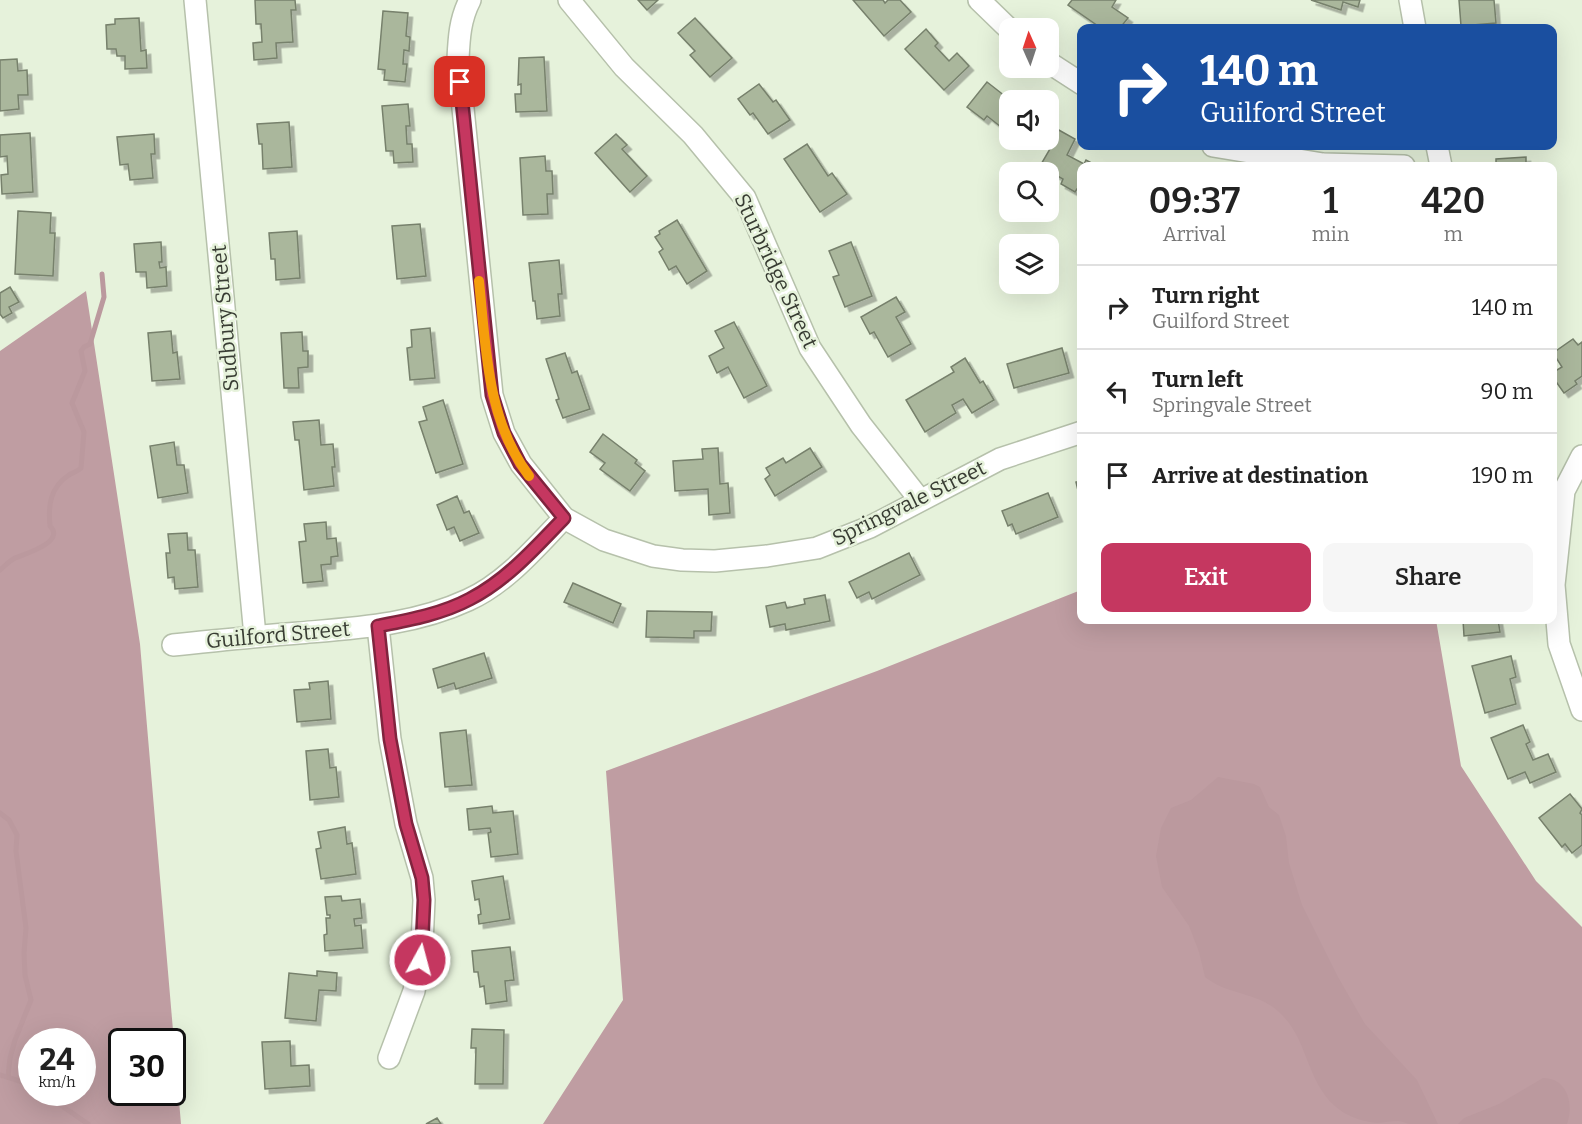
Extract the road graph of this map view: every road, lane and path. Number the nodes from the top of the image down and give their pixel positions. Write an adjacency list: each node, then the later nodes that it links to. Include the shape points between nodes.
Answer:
1 (195, 0): 20 (street, Sudbury Street)
2 (470, 0): 17 (street, Springvale Street, via 459,34 458,59 492,395 504,433 520,464)
3 (569, 0): 15 (street, Sturbridge Street, via 624,67 693,135 745,198 810,348 861,425)
4 (979, 0): 6 (street)
5 (1410, 0): 7 (street)
6 (999, 19)
7 (1414, 24)
8 (1059, 69): 9 (street)
9 (1077, 81)
10 (1238, 150): 11 (street)
11 (1311, 162)
12 (1077, 434): 15 (street, Springvale Street, via 999,459)
13 (1582, 456): 14 (street)
14 (1558, 488): 16 (street)
15 (920, 500): 17 (street, Springvale Street, via 870,527 817,548 715,561 653,556 604,540)
16 (1557, 512)
17 (564, 518): 19 (street, Guilford Street, via 510,571 469,600 421,618)
18 (1557, 620): 22 (street, via 1559,644)
19 (378, 626): 20 (street, Guilford Street); 23 (street, via 390,739 424,900 414,991)
20 (255, 636): 21 (street, Guilford Street)
21 (172, 645)
22 (1582, 710)
23 (389, 1058)

